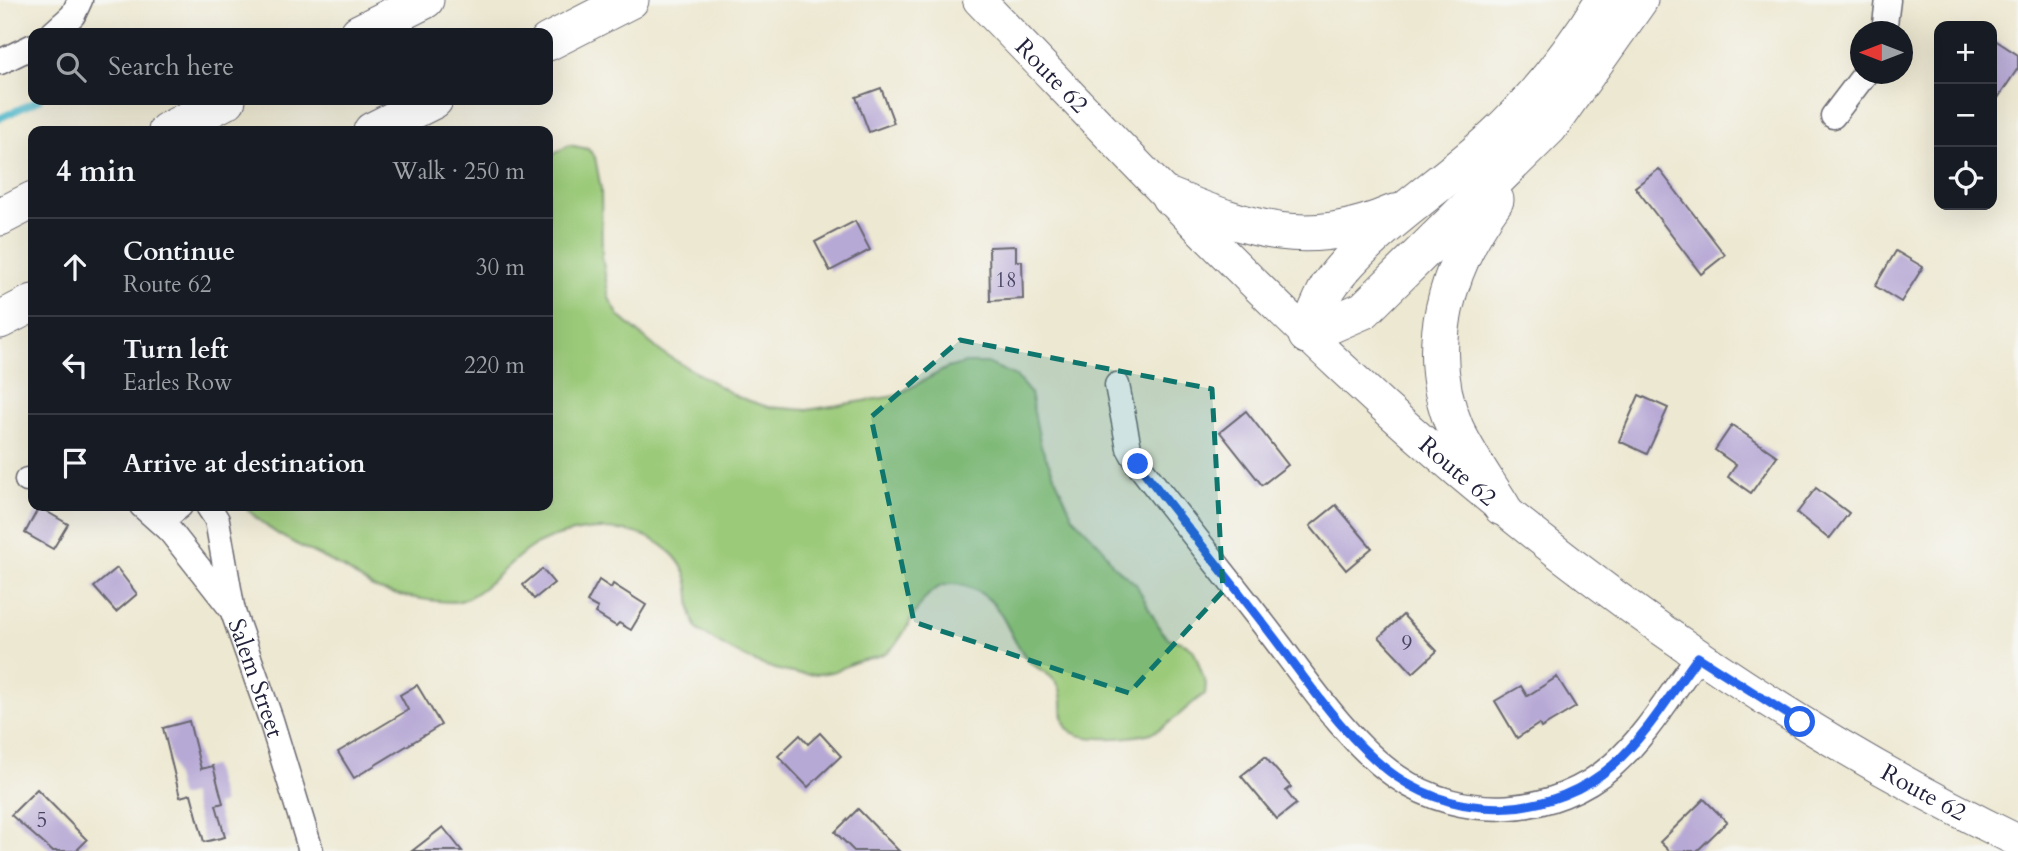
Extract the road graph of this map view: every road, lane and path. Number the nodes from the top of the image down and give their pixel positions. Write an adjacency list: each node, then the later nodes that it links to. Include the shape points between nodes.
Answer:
1 (80, 0): 9 (street, via 73,15)
2 (425, 0): 10 (highway)
3 (630, 0): 11 (highway)
4 (979, 0): 21 (main road, Route 62)
5 (1604, 0): 23 (highway, via 1570,51 1516,116)
6 (1639, 0): 20 (highway)
7 (1888, 0): 8 (street)
8 (1885, 21)
9 (59, 28)
10 (369, 28)
11 (553, 39)
12 (28, 48): 13 (street)
13 (0, 62)
14 (1858, 84): 17 (street)
15 (218, 105): 18 (highway)
16 (424, 105): 19 (highway)
17 (1833, 117)
18 (177, 126)
19 (382, 126)
20 (1549, 127): 27 (highway, via 1364,310); 29 (highway, via 1466,243 1452,276 1441,324 1440,360 1447,405 1462,443)
21 (1170, 197): 23 (highway, via 1229,221 1298,234 1350,230); 27 (main road, Route 62)
22 (28, 203): 24 (highway)
23 (1411, 205): 27 (highway, via 1340,273)
24 (0, 218)
25 (28, 306): 26 (highway)
26 (0, 320)
27 (1307, 335): 29 (main road, Route 62, via 1415,435)
28 (1117, 385): 33 (street, via 1129,448 1138,464 1363,747 1397,778 1418,789 1461,804 1508,808 1574,790 1629,750)
29 (1502, 507): 33 (main road, Route 62)
30 (211, 511): 32 (street, Salem Street, via 217,520)
31 (152, 514): 32 (street)
32 (233, 612): 35 (street, Salem Street)
33 (1698, 657): 34 (main road, Route 62, via 1893,775)
34 (2018, 841)
35 (311, 851)

